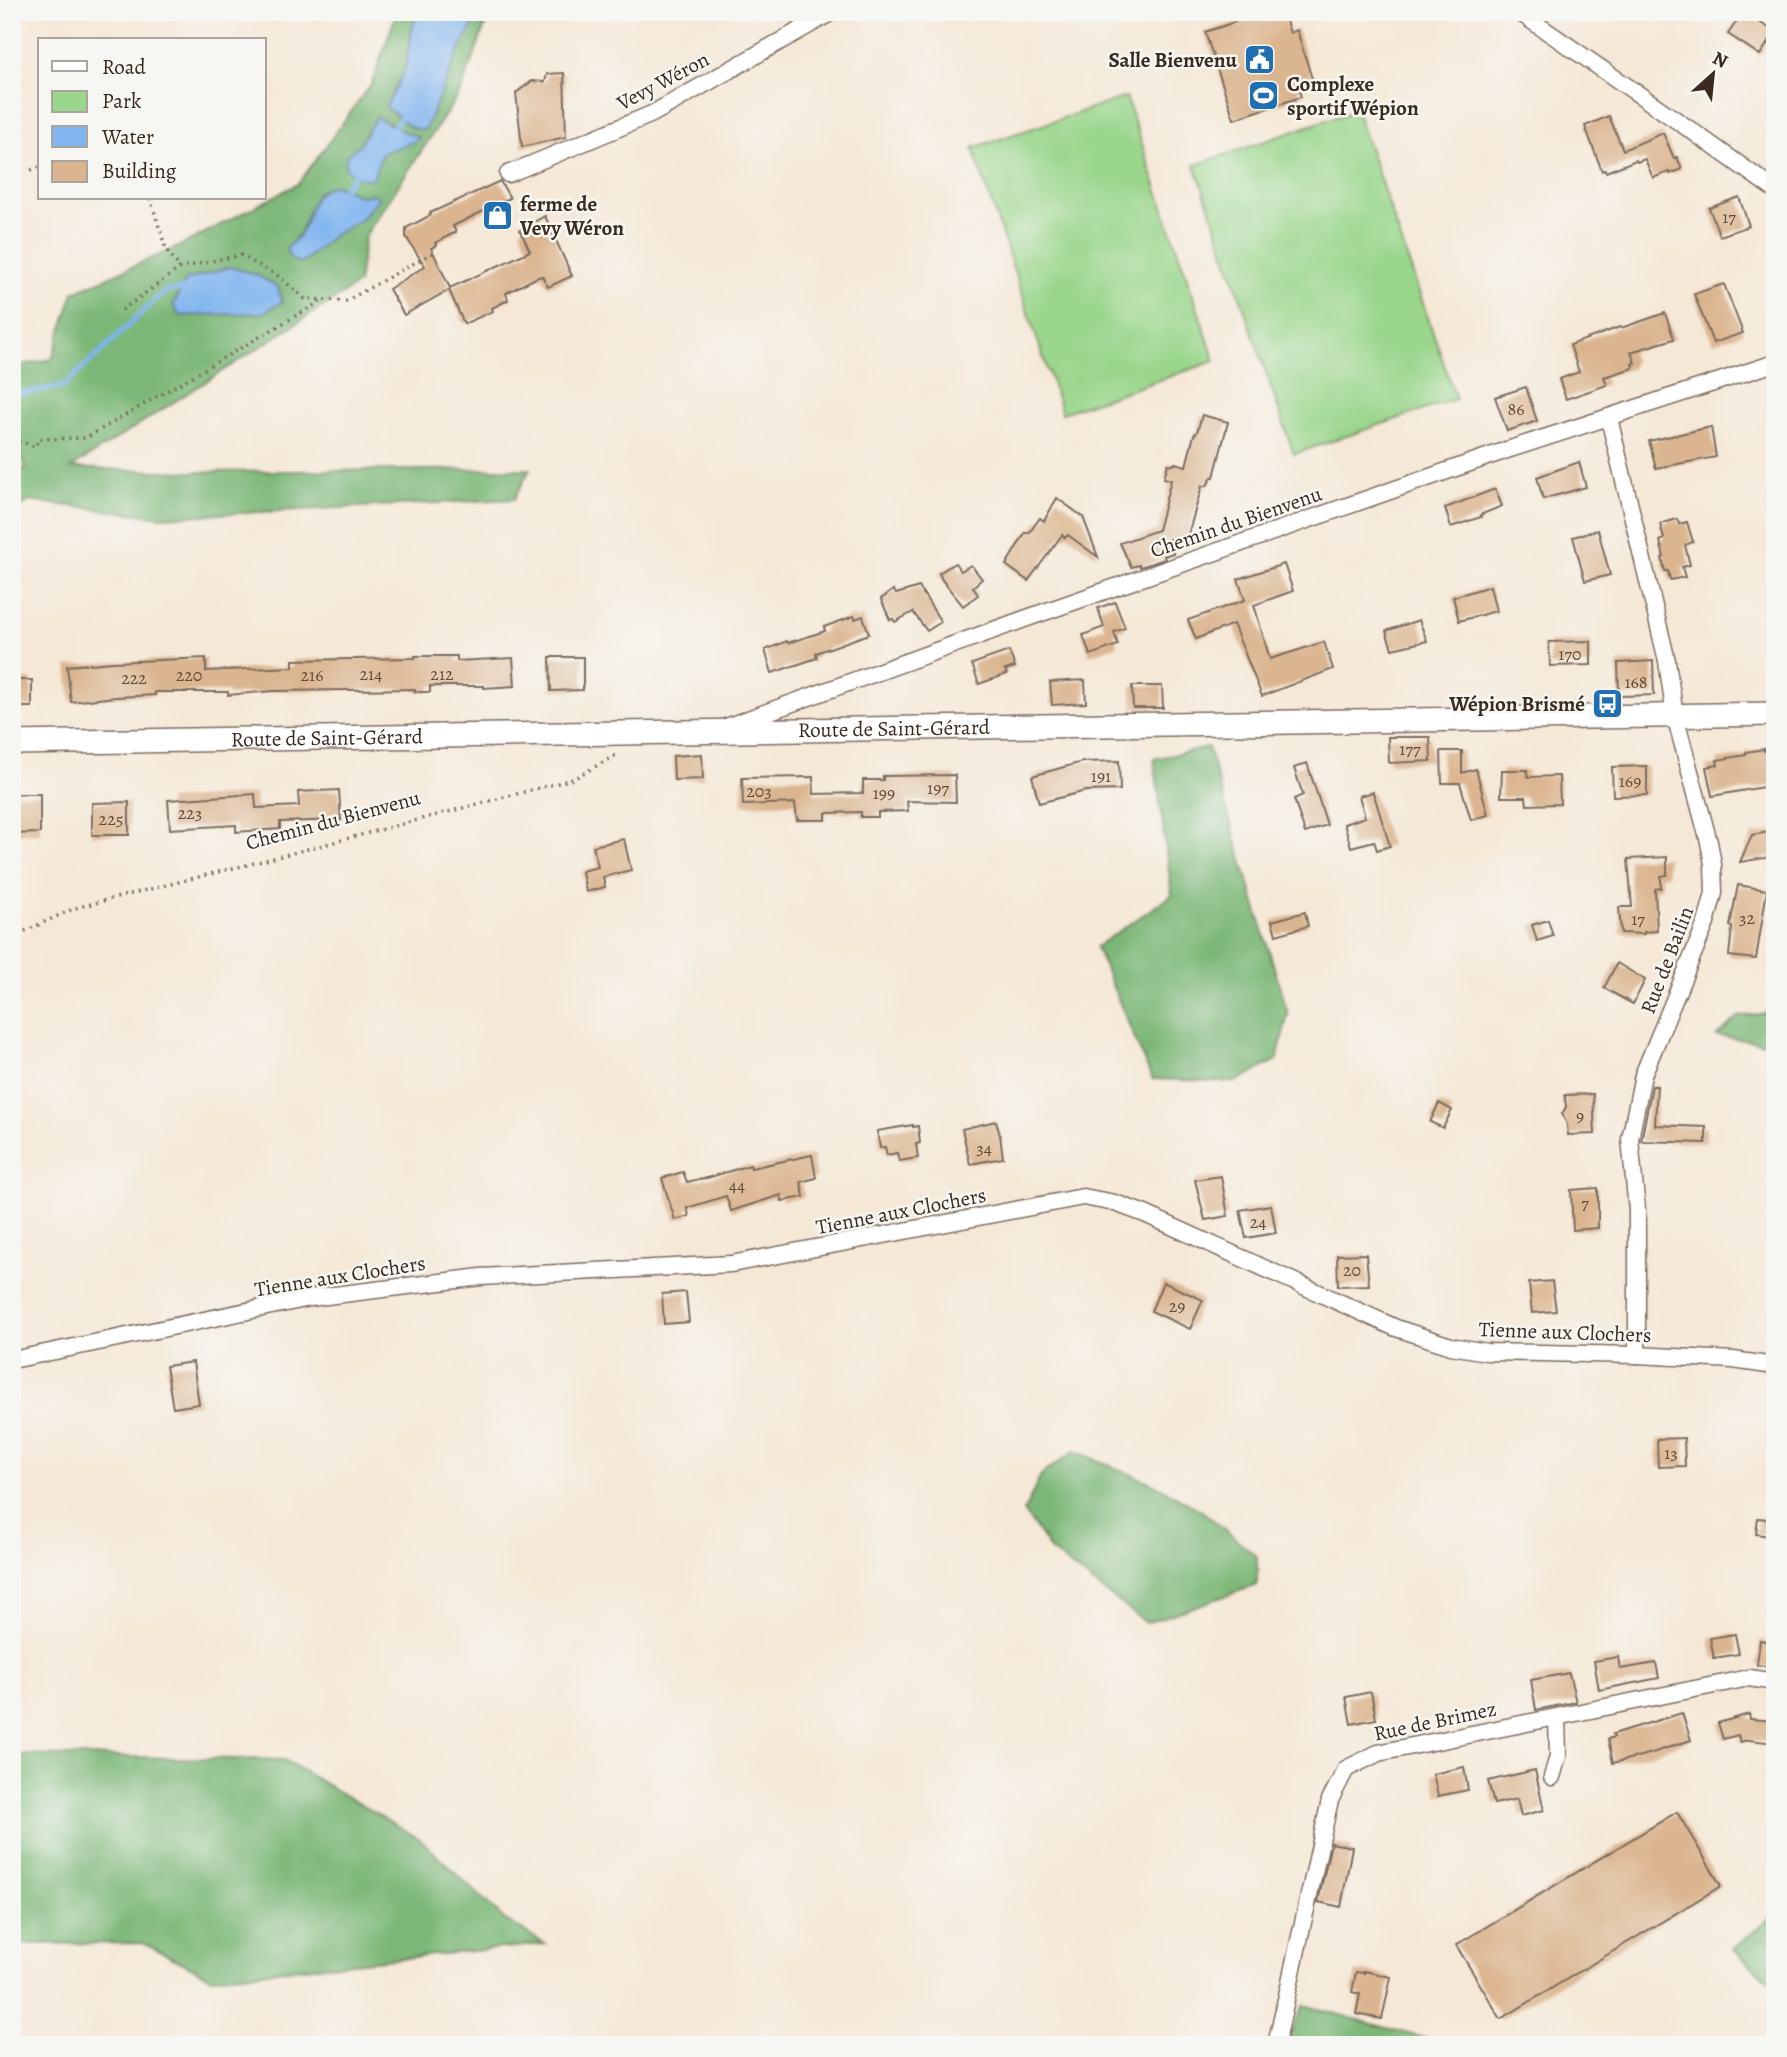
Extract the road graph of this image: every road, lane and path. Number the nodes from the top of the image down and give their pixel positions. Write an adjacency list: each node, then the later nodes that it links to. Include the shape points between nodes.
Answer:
1 (832, 12): 5 (street, Vevy Wéron, via 652,114)
2 (1519, 12): 6 (street)
3 (38, 168): 4 (path)
4 (31, 170)
5 (508, 174)
6 (1775, 190)
7 (151, 200): 9 (path, via 166,248)
8 (434, 252): 10 (path, via 346,301)
9 (180, 268): 10 (path, via 240,255 280,277 305,299); 11 (path)
10 (323, 300): 14 (path, via 86,438 39,439 35,447)
11 (122, 310)
12 (1775, 363): 13 (street, Chemin du Bienvenu)
13 (1609, 418): 16 (street, Rue de Bailin, via 1667,661); 17 (street, Chemin du Bienvenu)
14 (12, 438)
15 (1775, 715): 16 (main road, Route de Saint-Gérard)
16 (1675, 716): 17 (main road, Route de Saint-Gérard); 21 (street, Rue de Bailin, via 1709,842 1714,892 1706,923 1643,1075 1630,1139 1637,1210)
17 (714, 731): 18 (main road, Route de Saint-Gérard)
18 (12, 743)
19 (627, 749): 20 (path, Chemin du Bienvenu, via 573,779 75,908)
20 (12, 937)
21 (1637, 1355): 22 (street, Tienne aux Clochers, via 1487,1352 1451,1346 1396,1328 1145,1214 1083,1197 731,1264 481,1277 310,1298); 23 (street, Tienne aux Clochers)
22 (12, 1360)
23 (1775, 1366)
24 (1775, 1682): 25 (street, Rue de Brimez, via 1749,1678)
25 (1557, 1717): 26 (street, via 1558,1756); 27 (street, Rue de Brimez, via 1378,1753 1346,1769 1330,1800)
26 (1552, 1777)
27 (1276, 2045)

